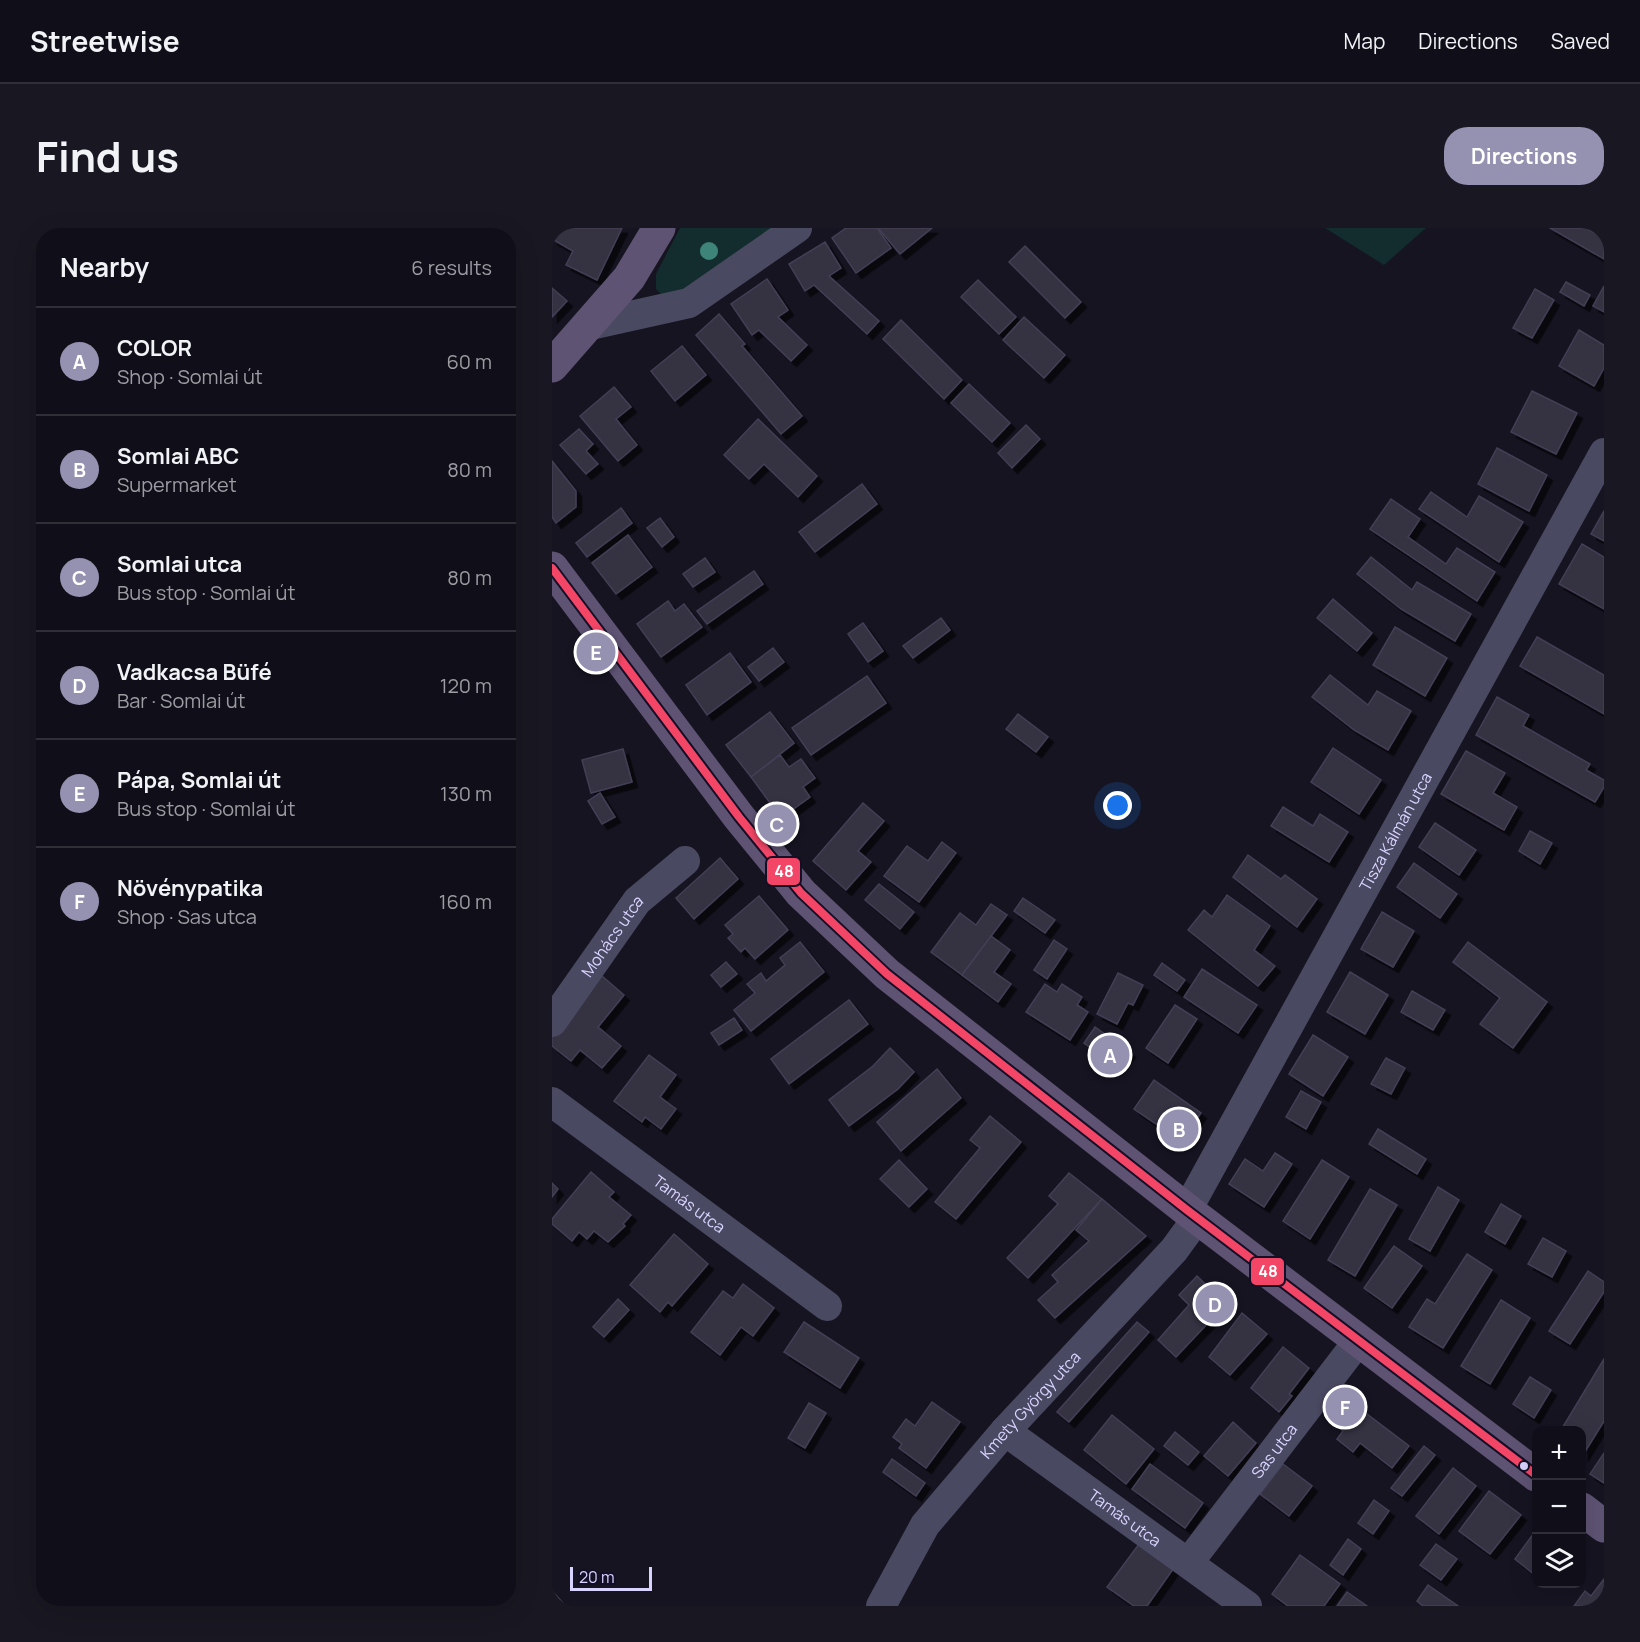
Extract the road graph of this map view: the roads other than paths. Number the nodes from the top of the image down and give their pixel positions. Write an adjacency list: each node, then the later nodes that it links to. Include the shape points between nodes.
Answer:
1 (659, 228): 3 (main road, via 629,278)
2 (797, 228): 3 (street, via 689,303)
3 (590, 325): 4 (main road)
4 (552, 366)
5 (1604, 453): 10 (street, Tisza Kálmán utca)
6 (552, 568): 10 (main road, via 801,893 917,998)
7 (685, 861): 8 (street, Mohács utca, via 637,901)
8 (552, 1022)
9 (552, 1102): 11 (street, Tamás utca)
10 (1192, 1213): 12 (main road); 13 (street, Kmety György utca, via 1174,1250)
11 (826, 1306)
12 (1359, 1340): 14 (main road); 17 (street, Sas utca)
13 (1005, 1431): 17 (street, Tamás utca); 18 (street, Kmety György utca, via 925,1525)
14 (1532, 1472)
15 (1586, 1513): 16 (main road)
16 (1604, 1526)
17 (1189, 1562): 19 (street, Tamás utca)
18 (881, 1606)
19 (1247, 1606)

